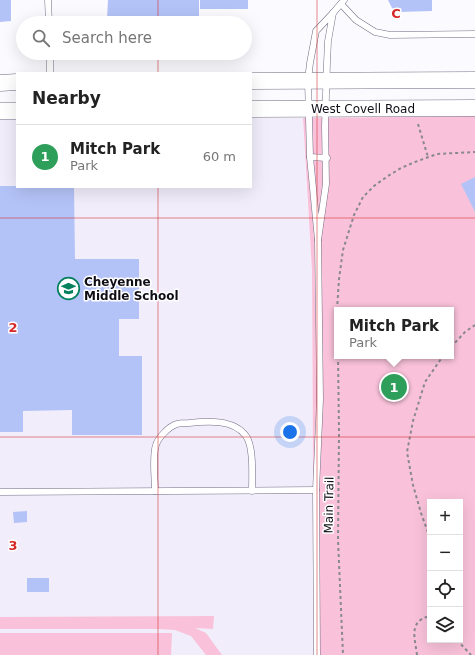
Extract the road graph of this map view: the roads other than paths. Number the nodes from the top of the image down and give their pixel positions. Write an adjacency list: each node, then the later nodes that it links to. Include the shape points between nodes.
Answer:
1 (48, 0): 4 (lane)
2 (342, 2): 3 (lane); 5 (lane, via 356,20 375,32 390,35)
3 (333, 13): 9 (lane, via 316,31); 10 (lane, via 328,40)
4 (49, 16)
5 (475, 34)
6 (50, 60): 7 (lane)
7 (50, 72)
8 (252, 80): 9 (street)
9 (308, 80): 10 (street); 16 (lane)
10 (326, 80): 11 (street); 17 (lane)
11 (475, 80)
12 (16, 82): 13 (street)
13 (0, 83)
14 (475, 108): 17 (street, West Covell Road)
15 (252, 109): 16 (street, West Covell Road)
16 (309, 109): 17 (street, West Covell Road); 20 (lane)
17 (326, 109): 21 (lane)
18 (0, 111): 19 (street)
19 (16, 111)
20 (310, 157): 21 (lane); 22 (lane)
21 (326, 158): 22 (lane, via 326,184)
22 (318, 240): 23 (lane, via 320,399)
23 (316, 490): 25 (lane); 27 (lane)
24 (155, 491): 25 (lane); 25 (lane, via 156,444 164,432 176,424 199,422 224,423 234,426 247,436 252,461); 26 (lane)
25 (252, 491)
26 (0, 492)
27 (317, 655)

